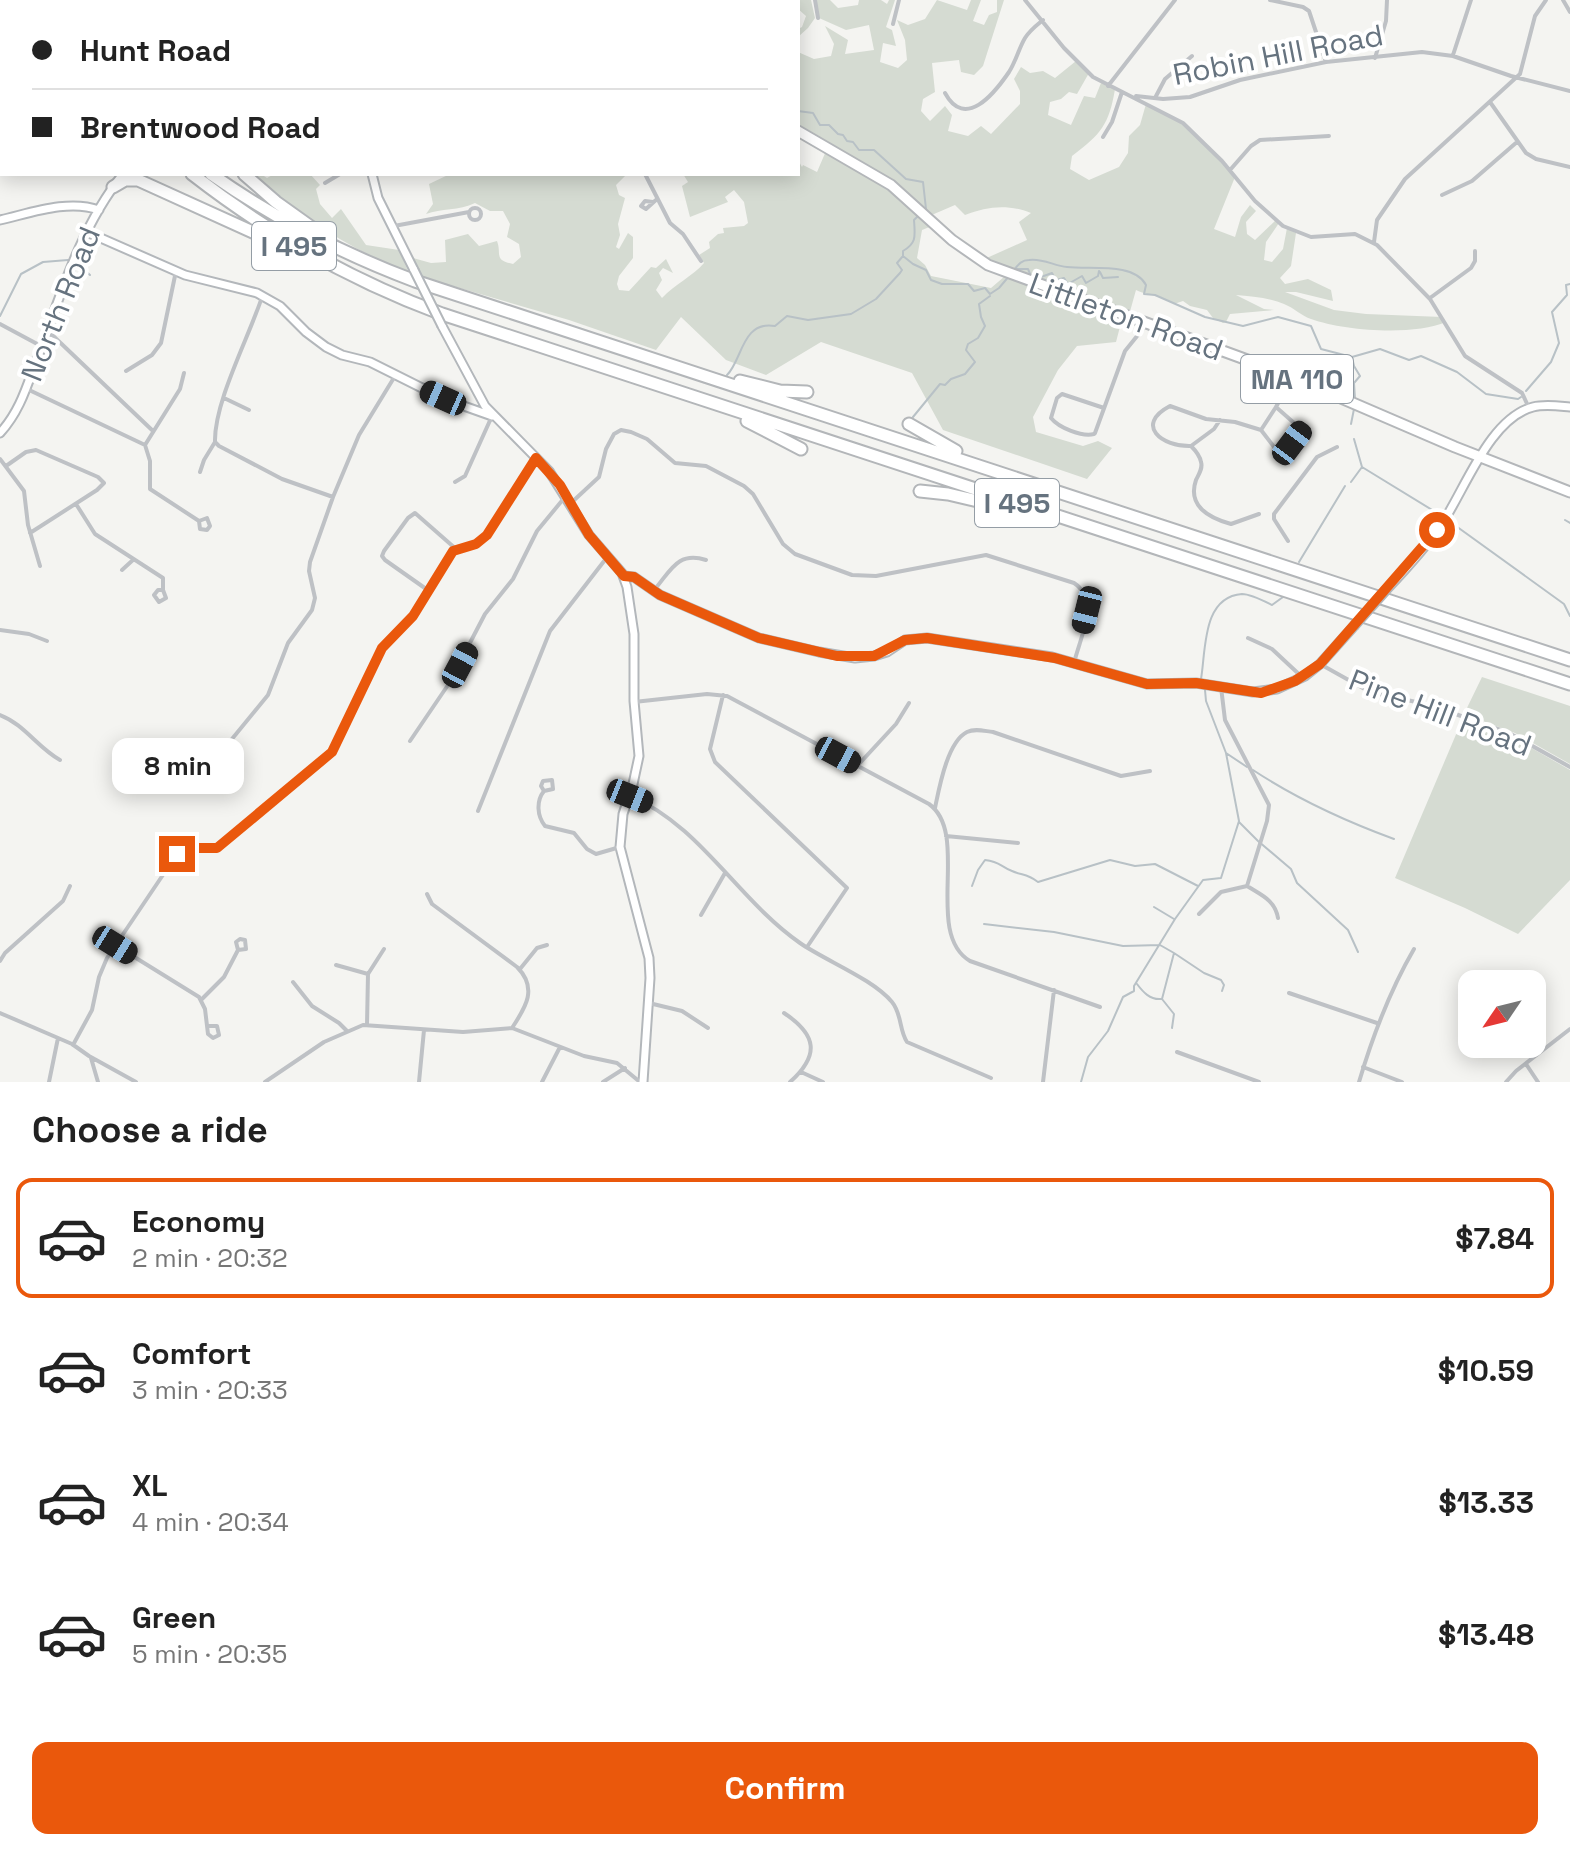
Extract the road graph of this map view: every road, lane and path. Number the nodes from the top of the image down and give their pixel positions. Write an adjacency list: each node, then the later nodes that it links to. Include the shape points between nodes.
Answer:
1 (815, 0): 11 (street)
2 (899, 0): 13 (street)
3 (1025, 0): 12 (street)
4 (1175, 0): 19 (street)
5 (1270, 0): 17 (street, via 1309,11)
6 (1387, 0): 16 (street)
7 (1471, 0): 15 (street)
8 (1546, 0): 18 (street, via 1535,16)
9 (1563, 0): 10 (street)
10 (1570, 12)
11 (818, 18)
12 (1043, 20): 19 (street, via 1063,47); 22 (street, via 1028,34 1010,71 978,106 957,108)
13 (893, 24)
14 (1192, 56): 24 (street, via 1165,79)
15 (1453, 56): 16 (street, Robin Hill Road, via 1422,52); 18 (street, Robin Hill Road)
16 (1375, 58): 17 (street, Robin Hill Road)
17 (1326, 62): 24 (street, Robin Hill Road, via 1240,80 1190,97)
18 (1517, 78): 21 (street, Robin Hill Road); 25 (street)
19 (1108, 86): 20 (street)
20 (1122, 91): 23 (street); 28 (street)
21 (1570, 91)
22 (945, 93)
23 (1133, 96): 24 (street, Robin Hill Road); 31 (street, via 1183,123)
24 (1154, 99)
25 (1490, 102): 29 (street); 49 (street, via 1402,183 1377,220)
26 (800, 132): 58 (main road, Littleton Road / MA 110, via 883,179 957,245 996,269)
27 (1329, 136): 31 (street, via 1260,140)
28 (1103, 137)
29 (1517, 142): 30 (street, via 1533,158); 43 (street, via 1472,181)
30 (1570, 167)
31 (1230, 170): 49 (street, via 1259,205 1291,231 1318,237 1351,234)
32 (121, 176): 42 (street, North Road)
33 (139, 176): 41 (highway)
34 (195, 176): 54 (highway, I 495, via 270,231)
35 (214, 176): 52 (highway, I 495, via 304,232)
36 (246, 176): 52 (highway, via 310,227)
37 (337, 176): 40 (street)
38 (372, 176): 47 (street)
39 (646, 176): 51 (street, via 655,200)
40 (325, 183)
41 (150, 185): 42 (highway, via 129,180); 54 (highway)
42 (113, 187): 45 (street, North Road)
43 (1442, 195)
44 (469, 212): 47 (street)
45 (98, 213): 46 (street, via 59,207); 48 (street, North Road)
46 (0, 220)
47 (392, 227): 70 (street, bridge)
48 (89, 230): 53 (street); 59 (street, North Road)
49 (1374, 242): 56 (street)
50 (1475, 251): 56 (street, via 1471,268)
51 (701, 261)
52 (381, 268): 61 (highway, I 495)
53 (176, 271): 55 (street); 62 (street, via 161,343)
54 (365, 283): 68 (highway, I 495, via 442,314)
55 (263, 295): 64 (street, via 326,347); 69 (street)
56 (1430, 299): 74 (street, via 1462,353 1522,393)
57 (0, 324): 60 (street)
58 (1147, 324): 65 (main road, Littleton Road / MA 110); 73 (street, via 1125,351)
59 (48, 331): 60 (street, North Road); 81 (street)
60 (41, 346): 66 (street, North Road)
61 (659, 360): 67 (highway, via 780,391); 95 (highway, I 495)
62 (126, 371)
63 (184, 373): 81 (street, via 183,384)
64 (395, 376): 76 (street); 97 (street, via 359,435)
65 (1292, 377): 71 (street); 88 (main road, Littleton Road / MA 110)
66 (27, 389): 82 (street, North Road); 84 (street)
67 (807, 392)
68 (688, 394): 87 (highway); 101 (highway, I 495)
69 (224, 398): 75 (street); 83 (street)
70 (482, 402): 76 (street); 77 (street)
71 (1276, 407): 80 (street); 80 (street, via 1302,430 1285,453 1278,452)
72 (1570, 407): 74 (street)
73 (1104, 408): 73 (street, via 1062,394 1051,418 1091,436)
74 (1529, 408): 88 (street, via 1507,423)
75 (249, 410)
76 (474, 410): 77 (street)
77 (492, 416): 89 (street); 93 (street, via 465,476)
78 (1220, 420): 80 (street); 85 (street); 85 (street, via 1170,406 1162,410 1153,431 1161,441)
79 (909, 424): 95 (highway, via 947,448)
80 (1261, 430)
81 (153, 431): 84 (street)
82 (0, 433)
83 (215, 442): 92 (street); 97 (street, via 282,479)
84 (145, 445): 102 (street, via 150,489)
85 (1191, 446): 100 (street, via 1202,465 1194,491 1199,508 1231,524)
86 (1337, 447): 106 (street, via 1317,457 1274,514)
87 (801, 449)
88 (1479, 457): 96 (main road, Littleton Road / MA 110); 122 (street, bridge, via 1444,521)
89 (536, 458): 98 (street); 107 (street, via 485,537)
90 (0, 459): 91 (street)
91 (6, 466): 99 (street, via 36,450 105,483); 103 (street, via 24,491)
92 (200, 472)
93 (455, 482)
94 (920, 491): 101 (highway)
95 (1056, 491): 120 (highway, I 495)
96 (1570, 492)
97 (333, 497): 132 (street, via 310,562 312,610 288,643 268,695)
98 (568, 499): 108 (street); 121 (street, via 599,477 613,435 631,432 681,465 706,466 740,483 790,551 845,573 873,577 986,555 1072,582 1083,590 1088,604); 130 (street, via 537,531 513,579 485,614 454,675)
99 (76, 504): 104 (street); 109 (street, via 95,534)
100 (1259, 514)
101 (1070, 520): 124 (highway, I 495)
102 (199, 521)
103 (28, 522): 104 (street); 105 (street)
104 (41, 524): 105 (street)
105 (30, 533): 111 (street)
106 (1288, 541)
107 (456, 549): 115 (street); 115 (street, via 415,513 384,551 382,558)
108 (608, 556): 113 (street); 139 (street, via 550,631)
109 (134, 559): 112 (street); 114 (street, via 163,578)
110 (706, 560): 116 (street, via 682,559)
111 (40, 566)
112 (122, 570)
113 (624, 576): 116 (street, Pine Hill Road); 127 (street, via 633,621)
114 (163, 590)
115 (429, 591): 150 (street, via 382,648 329,755 217,848 179,852)
116 (653, 591): 121 (street, Pine Hill Road, via 759,638 837,656 874,656 905,640 927,638)
117 (0, 630): 119 (street)
118 (1248, 638): 123 (street, via 1272,649)
119 (47, 641)
120 (1570, 660)
121 (1074, 663): 125 (street, Pine Hill Road, via 1147,684)
122 (1320, 664): 123 (street, Pine Hill Road); 134 (street, Pine Hill Road, via 1370,692 1430,705 1509,733)
123 (1302, 677): 125 (street, Pine Hill Road, via 1261,693)
124 (1570, 684)
125 (1221, 687): 145 (street, via 1225,720 1269,805)
126 (723, 695): 127 (street); 133 (street); 152 (street, via 710,755 847,888)
127 (634, 702): 137 (street, via 639,756)
128 (909, 703): 133 (street)
129 (0, 715): 131 (street)
130 (410, 741)
131 (60, 760)
132 (214, 761)
133 (858, 765): 138 (street)
134 (1570, 767)
135 (1150, 771): 138 (street, via 1121,776 974,730 961,737 950,755)
136 (544, 791): 142 (street, via 539,806 545,826 576,834 596,854)
137 (630, 796): 142 (street); 143 (street, via 664,813)
138 (935, 808): 140 (street)
139 (478, 811)
140 (946, 836): 141 (street); 161 (street, via 950,933 957,951 970,961)
141 (1018, 843)
142 (620, 847): 164 (street, via 648,950)
143 (725, 873): 148 (street); 152 (street)
144 (70, 886): 156 (street, via 63,901)
145 (1247, 886): 147 (street, via 1221,892); 149 (street, via 1269,900)
146 (427, 894): 158 (street, via 432,904)
147 (1199, 914)
148 (701, 915)
149 (1278, 918)
150 (115, 945): 163 (street); 177 (street)
151 (547, 945): 158 (street, via 537,948)
152 (807, 947): 186 (street, via 891,1001 907,1042)
153 (384, 949): 159 (street)
154 (1414, 949): 168 (street)
155 (238, 950): 163 (street, via 221,980)
156 (0, 961)
157 (336, 965): 159 (street)
158 (520, 969): 171 (street, via 529,997)
159 (368, 974): 169 (street)
160 (293, 982): 175 (street, via 312,1006)
161 (1054, 990): 165 (street); 198 (street)
162 (1289, 993): 168 (street)
163 (201, 1000): 170 (street)
164 (648, 1003): 172 (street, via 682,1011); 195 (street)
165 (1100, 1007)
166 (0, 1013): 176 (street)
167 (784, 1013): 184 (street, via 804,1028 811,1042)
168 (1377, 1023): 182 (street)
169 (367, 1025): 174 (street); 175 (street)
170 (207, 1026)
171 (512, 1028): 174 (street); 178 (street)
172 (708, 1028)
173 (1570, 1029): 181 (street)
174 (424, 1030): 192 (street)
175 (347, 1031): 185 (street)
176 (58, 1038): 177 (street); 187 (street)
177 (73, 1045): 180 (street)
178 (560, 1047): 183 (street); 193 (street)
179 (1177, 1052): 199 (street)
180 (91, 1058): 188 (street); 189 (street)
181 (1526, 1063): 202 (street); 203 (street)
182 (1363, 1067): 200 (street); 201 (street)
183 (625, 1068): 194 (street); 195 (street)
184 (801, 1072): 196 (street); 197 (street)
185 (277, 1073): 190 (street); 191 (street)
186 (991, 1078)
187 (49, 1082)
188 (98, 1082)
189 (136, 1082)
190 (265, 1082)
191 (282, 1082)
192 (419, 1082)
193 (542, 1082)
194 (603, 1082)
195 (642, 1082)
196 (790, 1082)
197 (823, 1082)
198 (1043, 1082)
199 (1259, 1082)
200 (1359, 1082)
201 (1402, 1082)
202 (1506, 1082)
203 (1538, 1082)

